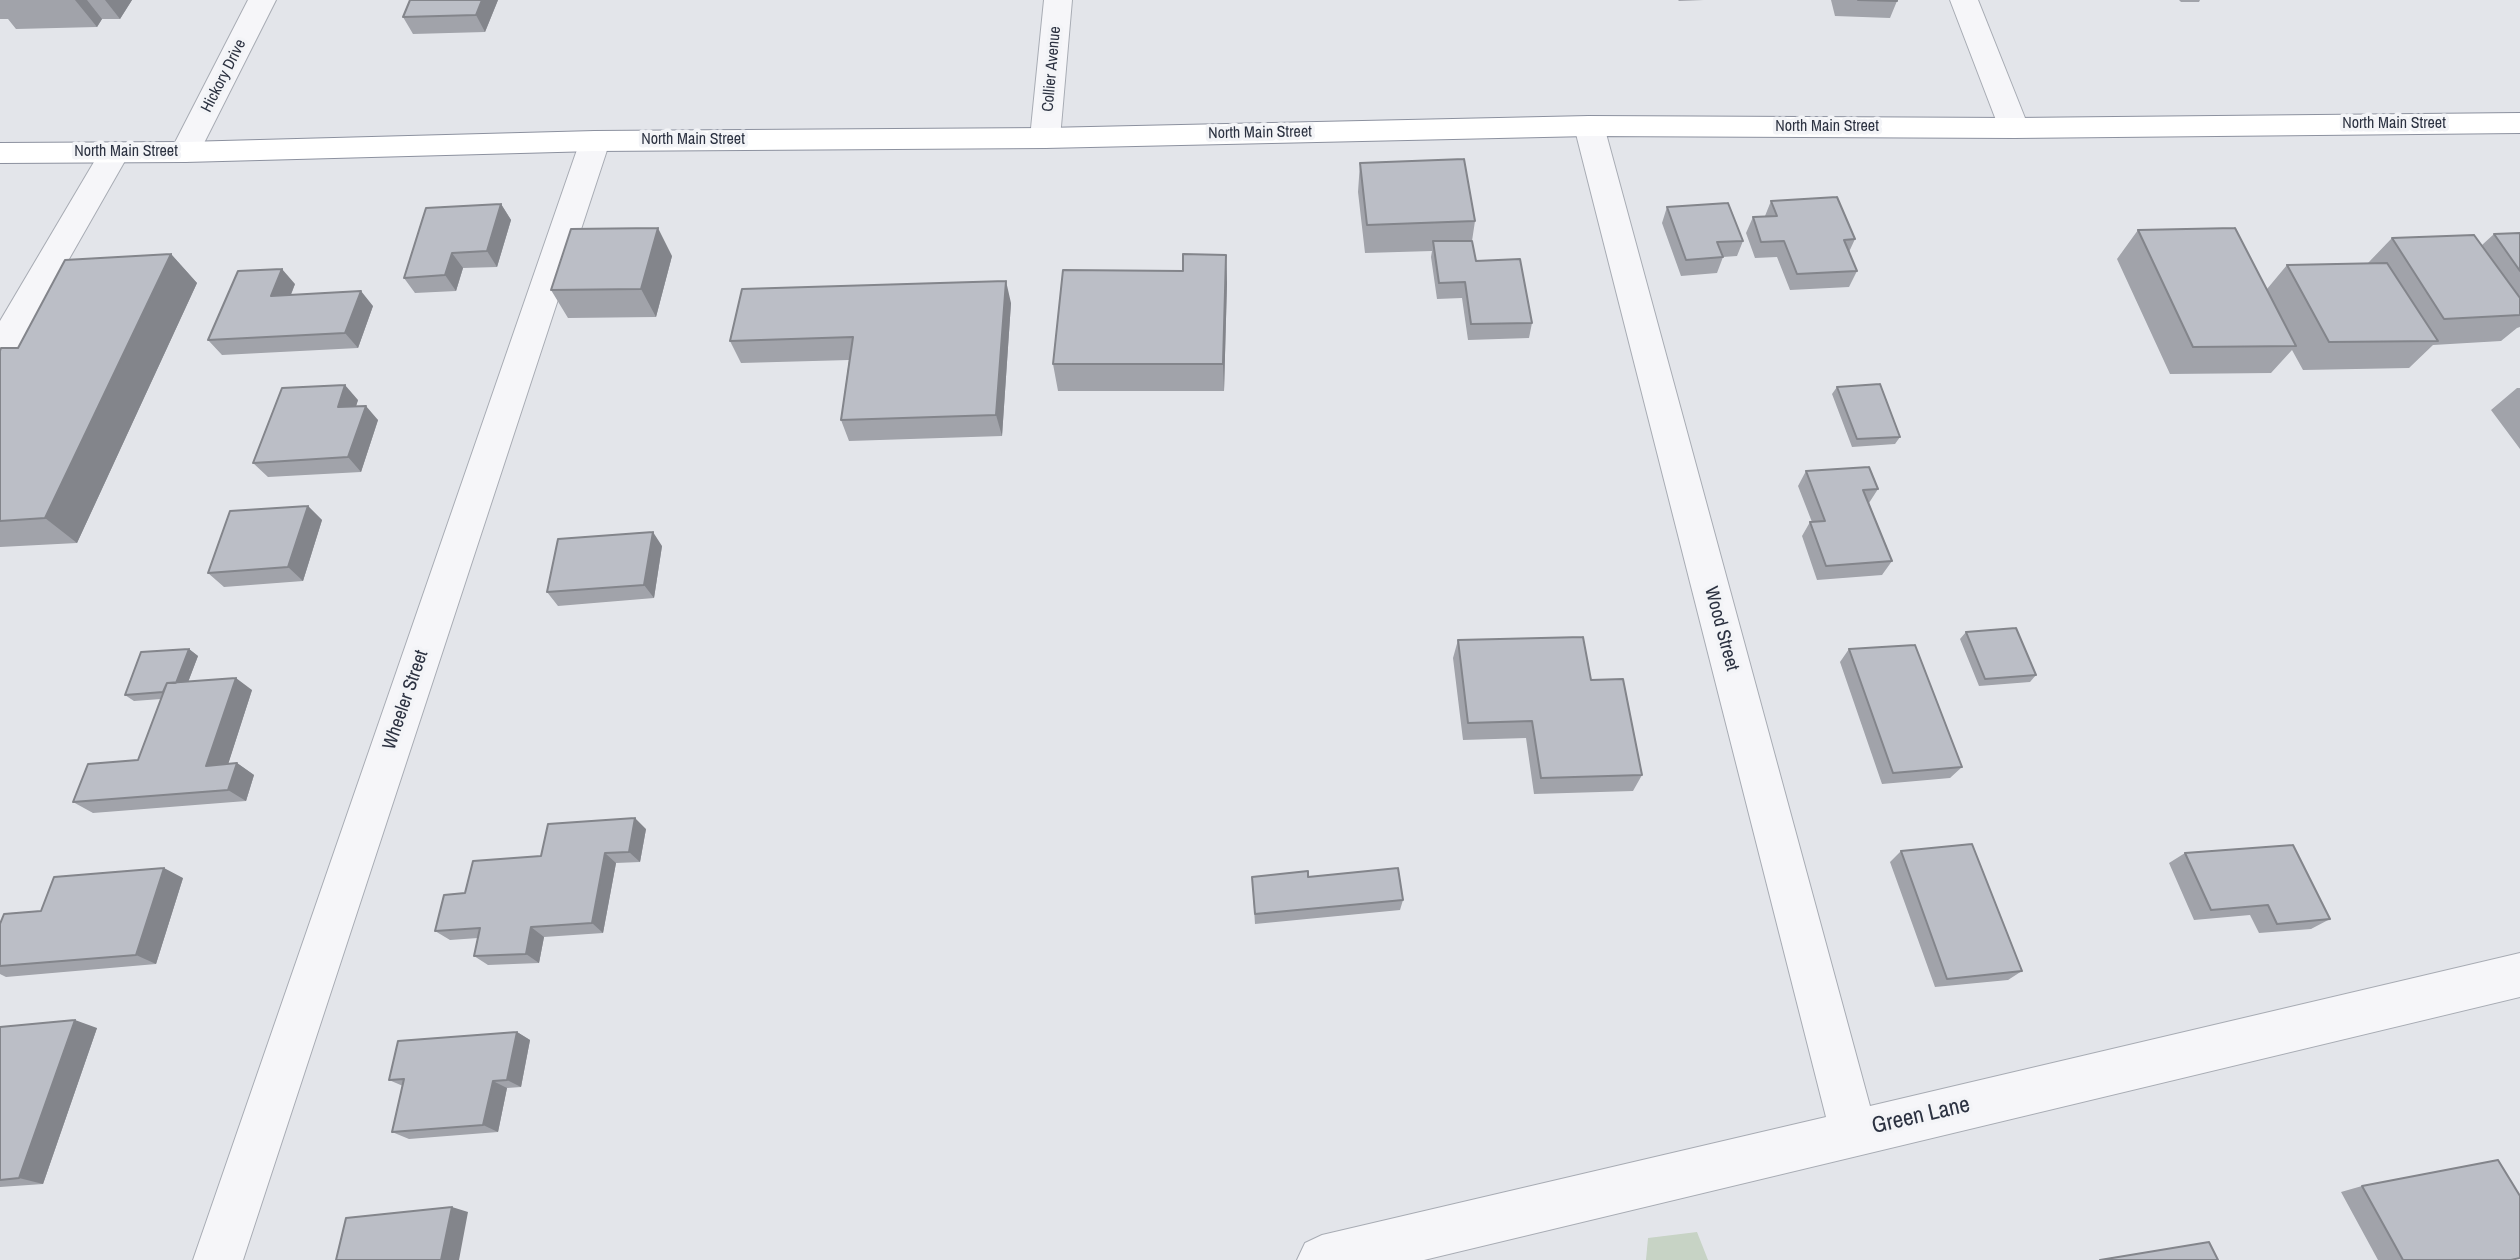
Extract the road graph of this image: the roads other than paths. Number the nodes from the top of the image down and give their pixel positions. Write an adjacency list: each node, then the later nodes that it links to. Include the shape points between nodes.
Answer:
1 (262, 0): 10 (street, Hickory Drive)
2 (1058, 0): 7 (street, Collier Avenue)
3 (1964, 0): 6 (street)
4 (2520, 123): 6 (highway, North Main Street)
5 (1589, 126): 6 (highway, North Main Street); 7 (highway, North Main Street); 14 (street, Wood Street)
6 (2014, 128)
7 (1045, 138): 8 (highway, North Main Street)
8 (595, 141): 10 (highway, North Main Street); 15 (street, Wheeler Street)
9 (115, 152): 10 (highway, North Main Street); 11 (highway, North Main Street); 12 (street)
10 (185, 152)
11 (0, 153)
12 (0, 350)
13 (2520, 975): 14 (street, Green Lane)
14 (1853, 1132): 16 (street, Green Lane)
15 (218, 1260)
16 (1322, 1260)

